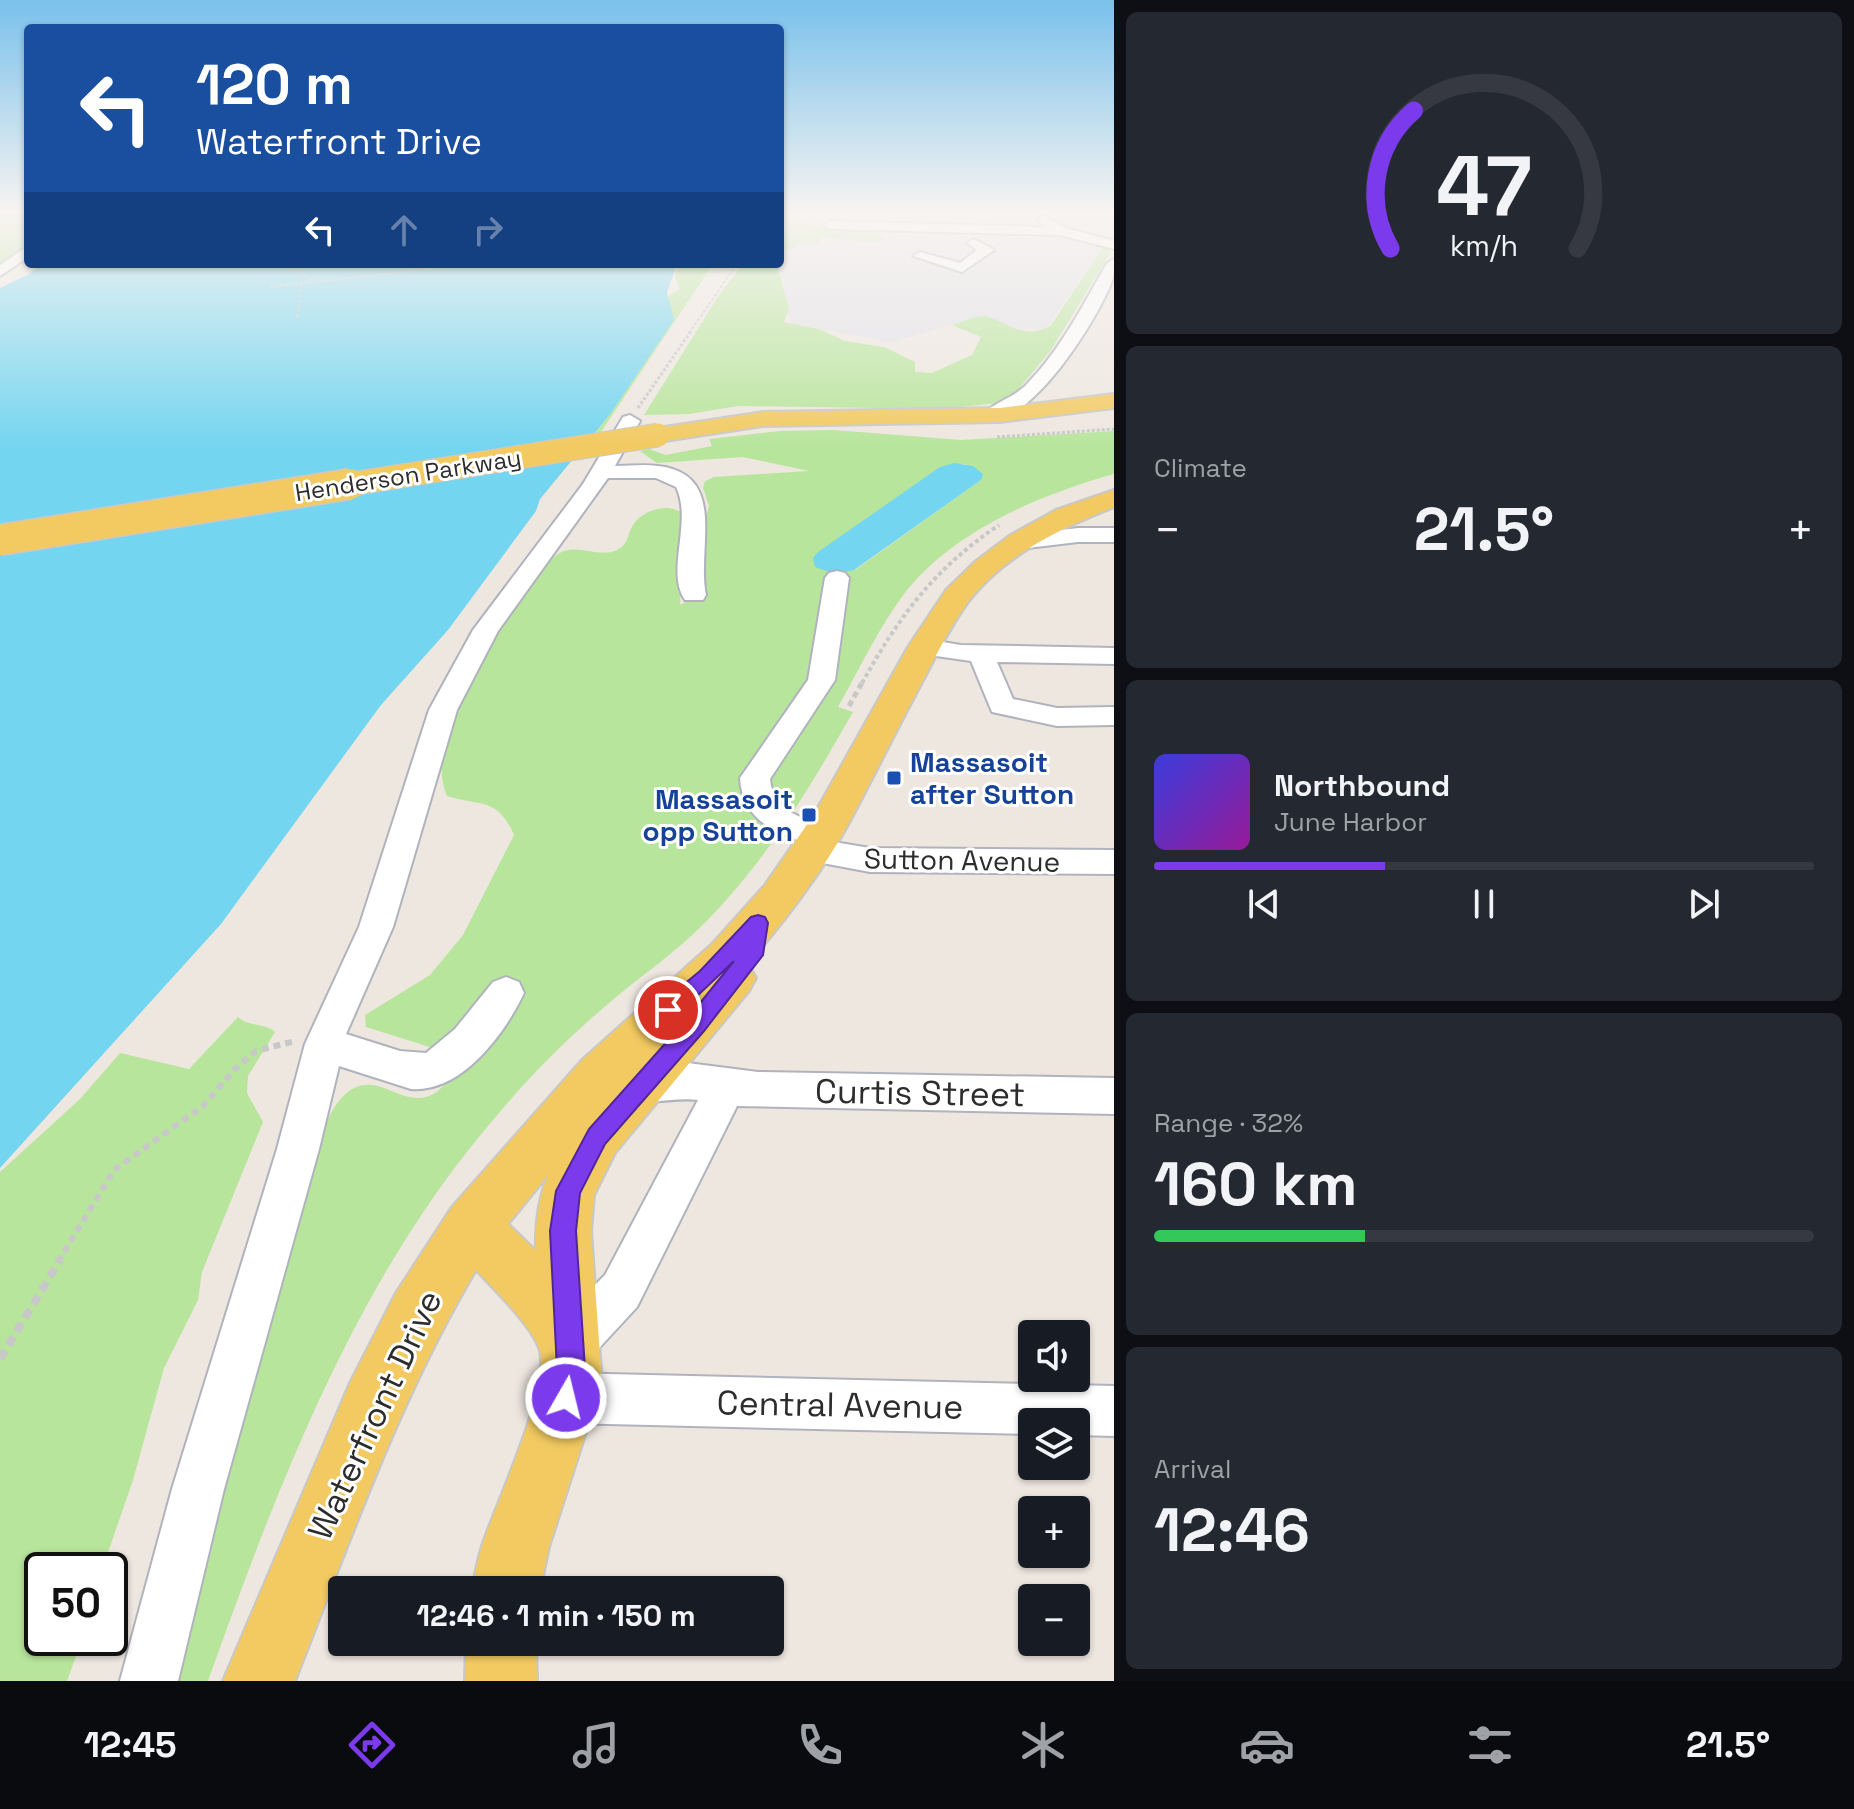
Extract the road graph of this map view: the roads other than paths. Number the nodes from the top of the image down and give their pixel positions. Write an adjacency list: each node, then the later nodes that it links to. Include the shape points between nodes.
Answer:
1 (1098, 291): 2 (street)
2 (1035, 387): 4 (street, via 1045,401); 7 (street, via 1014,406)
3 (1114, 401): 4 (main road, Henderson Parkway)
4 (1079, 405): 7 (main road, Henderson Parkway)
5 (1114, 411): 9 (main road, Henderson Parkway)
6 (645, 415): 8 (main road, Henderson Parkway); 11 (street); 14 (main road, Henderson Parkway, bridge)
7 (990, 416): 8 (main road, Henderson Parkway)
8 (817, 418): 9 (main road, Henderson Parkway, via 964,426)
9 (1044, 421): 10 (main road)
10 (1114, 422)
11 (602, 472): 17 (street, via 659,472 685,483 695,508); 27 (street, via 506,599 452,688 376,927)
12 (1114, 498): 15 (main road, Waterfront Drive)
13 (1114, 535): 15 (street)
14 (0, 540)
15 (1019, 542): 18 (main road, Waterfront Drive, via 957,596)
16 (837, 578): 22 (street, Sutton Avenue, via 825,670 755,778 754,790 770,815)
17 (694, 595)
18 (924, 647): 19 (street); 22 (main road, Waterfront Drive)
19 (981, 654): 20 (street); 21 (street, via 1002,706 1057,717)
20 (1114, 656)
21 (1114, 716)
22 (816, 843): 23 (street, Sutton Avenue, via 870,860); 24 (main road, Waterfront Drive)
23 (1114, 862)
24 (758, 923): 26 (main road, via 756,949); 31 (main road, Waterfront Drive, via 599,1076)
25 (506, 993): 27 (street, via 475,1033 433,1070 414,1072)
26 (691, 1029): 28 (main road); 29 (street, via 692,1046)
27 (324, 1044): 36 (street)
28 (641, 1085): 29 (street, Curtis Street, via 680,1080); 32 (main road, via 597,1136 568,1191 563,1231)
29 (726, 1087): 30 (street, Curtis Street); 32 (street, via 621,1291)
30 (1114, 1096)
31 (471, 1226): 32 (main road, via 529,1284); 37 (main road, Waterfront Drive, via 417,1314 372,1405)
32 (568, 1371): 33 (street, Central Avenue); 34 (main road)
33 (1114, 1411)
34 (509, 1576)
35 (501, 1656): 38 (main road)
36 (149, 1681)
37 (259, 1681)
38 (501, 1681)

